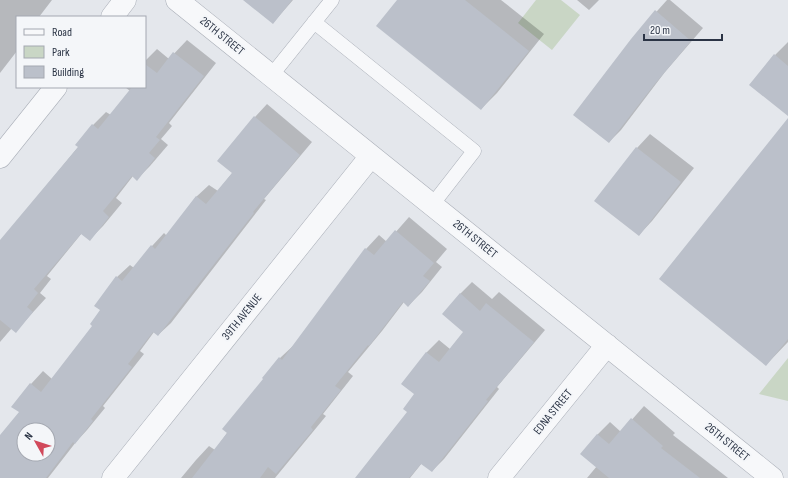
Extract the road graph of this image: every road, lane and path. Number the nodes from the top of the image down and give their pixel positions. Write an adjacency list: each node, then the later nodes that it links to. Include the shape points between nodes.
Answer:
1 (125, 0): 4 (street)
2 (177, 0): 6 (street, 26TH STREET)
3 (332, 0): 5 (lane)
4 (113, 16)
5 (314, 22): 6 (lane); 10 (lane, via 474,151)
6 (271, 76): 8 (street, 26TH STREET)
7 (55, 88): 9 (street)
8 (371, 156): 10 (street, 26TH STREET); 12 (street, 39TH AVENUE)
9 (0, 157)
10 (432, 205): 11 (street, 26TH STREET)
11 (607, 345): 13 (street, EDNA STREET); 14 (street, 26TH STREET)
12 (113, 478)
13 (500, 478)
14 (772, 478)

